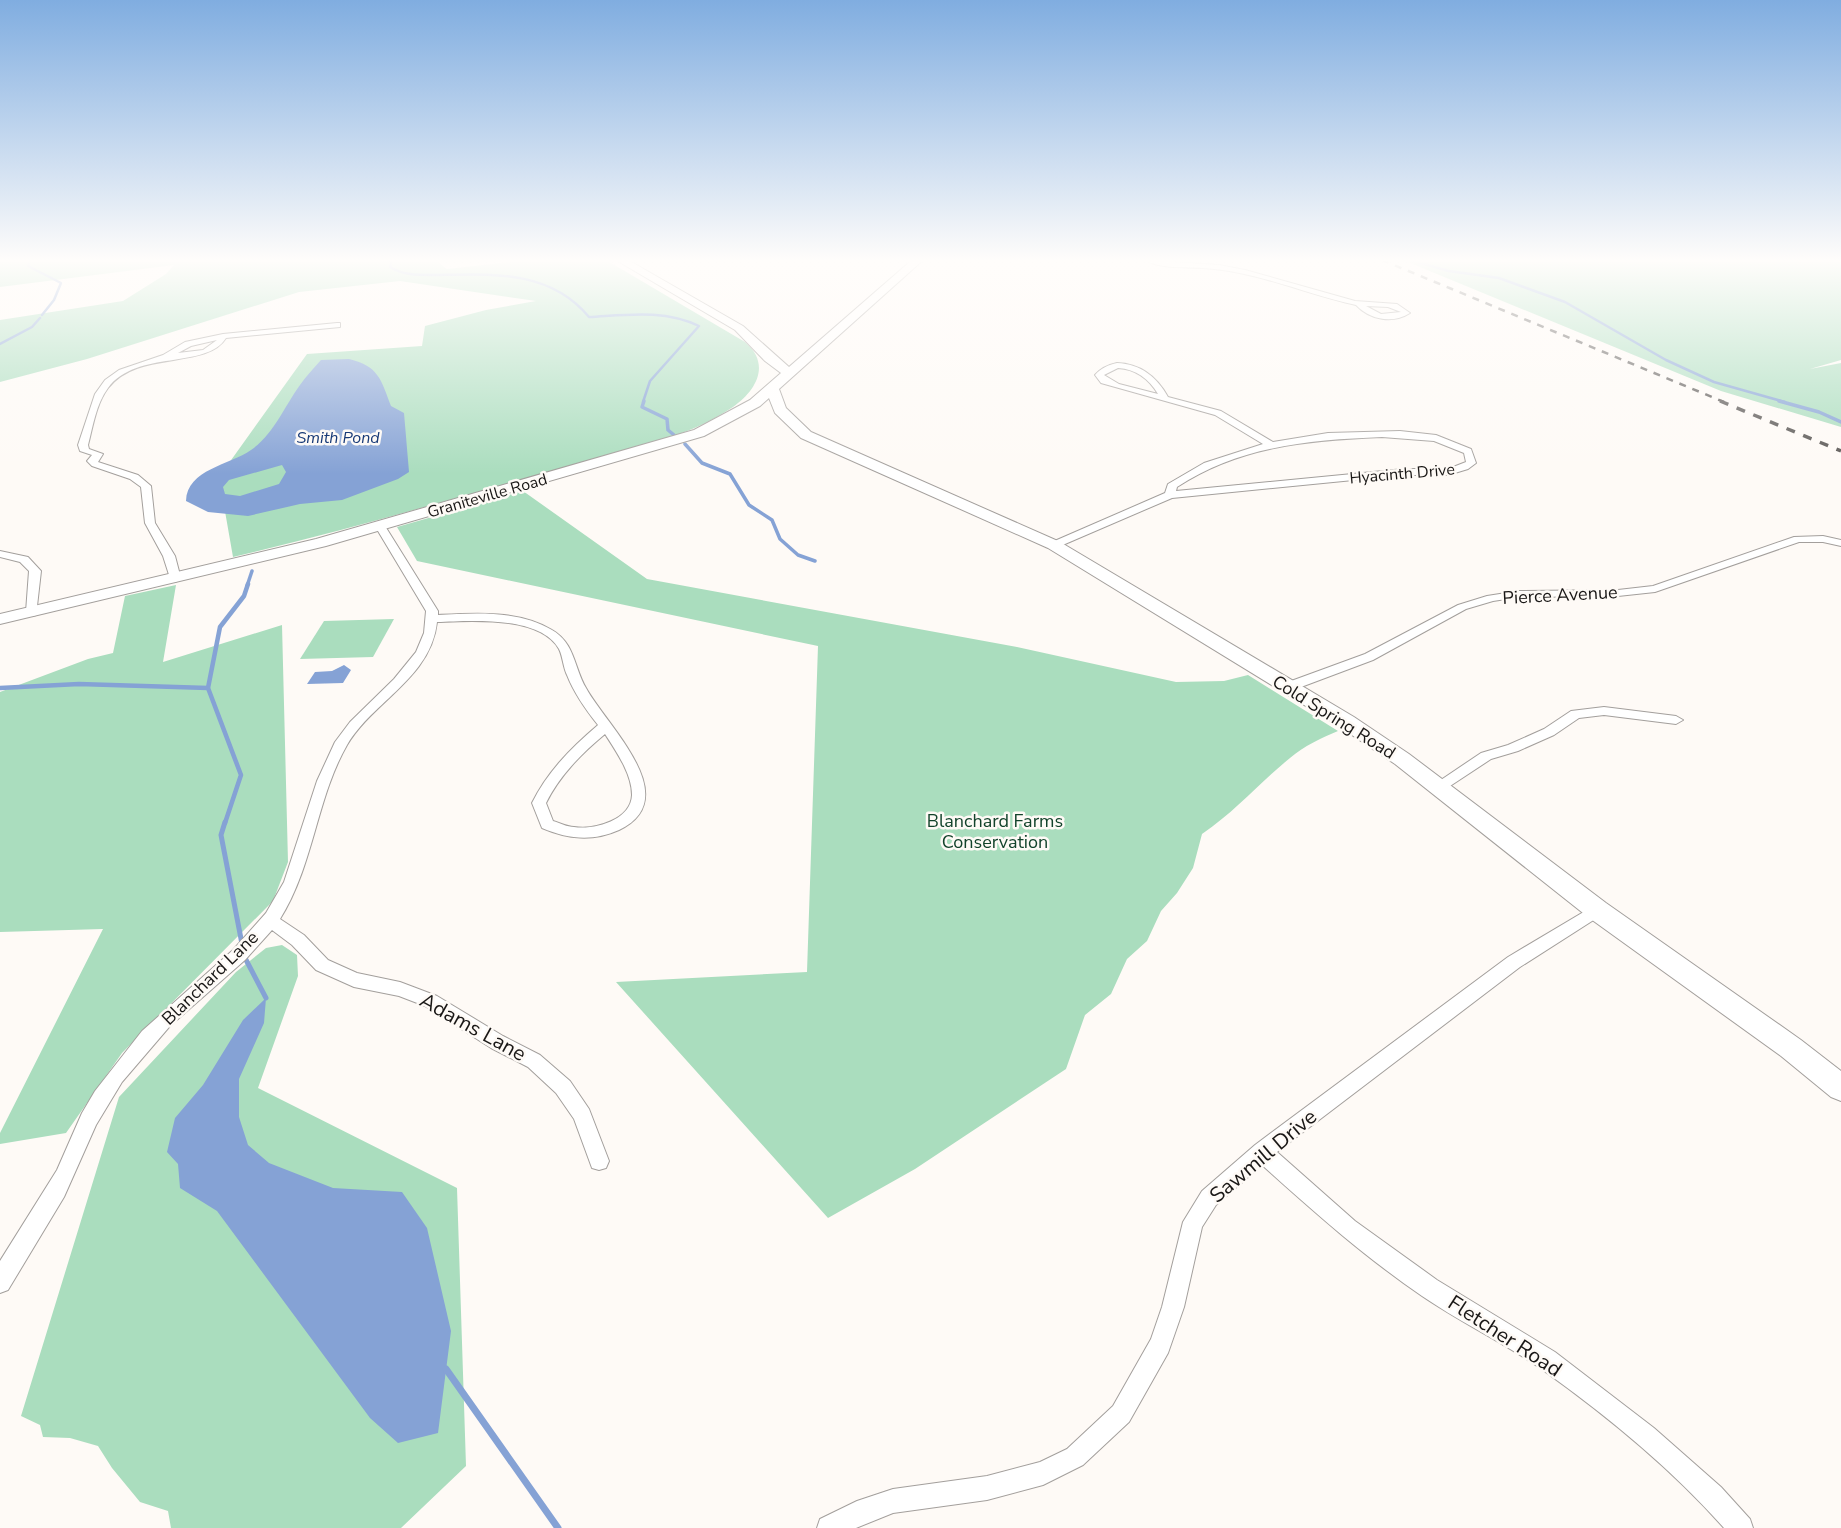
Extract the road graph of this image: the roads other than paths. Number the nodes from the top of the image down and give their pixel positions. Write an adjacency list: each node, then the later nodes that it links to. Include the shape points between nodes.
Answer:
1 (272, 331): 15 (street, via 223,336 210,350 166,356 122,373 104,386 97,398 85,451 99,454 92,461 95,464 134,477 146,486 150,523 169,555)
2 (743, 331): 4 (street, via 775,365)
3 (836, 331): 4 (street, Graniteville Road)
4 (793, 369): 5 (street, Graniteville Road)
5 (772, 389): 7 (street, Graniteville Road); 8 (street, Cold Spring Road)
6 (1164, 398): 6 (street, via 1153,380 1135,367 1113,367 1099,375 1116,386); 9 (street, via 1217,413)
7 (741, 413): 8 (street, via 765,409); 11 (street, Graniteville Road, via 670,443)
8 (785, 415): 13 (street, Cold Spring Road, via 806,435 826,445)
9 (1272, 445): 10 (street, Hyacinth Drive, via 1203,467 1172,486); 10 (street, Hyacinth Drive, via 1328,436 1422,436 1457,444 1471,459 1467,467 1455,470)
10 (1170, 495): 13 (street, Hyacinth Drive)
11 (380, 526): 15 (street, Graniteville Road); 17 (street, via 432,611)
12 (1841, 543): 19 (street, Pierce Avenue, via 1798,539 1655,589 1491,598 1462,607 1369,657)
13 (1054, 545): 19 (street, Cold Spring Road)
14 (0, 554): 16 (street, via 19,556 32,565)
15 (175, 579): 16 (street, Graniteville Road)
16 (32, 612): 18 (street, Graniteville Road)
17 (432, 619): 21 (street, via 494,618 521,623 553,637 562,644 574,678); 24 (street, Blanchard Lane, via 422,655 358,720 331,764 282,902)
18 (0, 620)
19 (1288, 687): 22 (street, Cold Spring Road)
20 (1676, 720): 22 (street, via 1604,711 1576,714 1549,732 1486,756)
21 (606, 726): 21 (street, via 546,788 539,803 547,824 584,834 630,817 639,799 636,781)
22 (1439, 786): 23 (street, Cold Spring Road)
23 (1597, 910): 25 (street, Cold Spring Road); 26 (street, Sawmill Drive, via 1514,962)
24 (269, 919): 27 (street, Adams Lane, via 322,965 431,1001 534,1061 563,1087 582,1115); 28 (street, Blanchard Lane, via 126,1063 90,1116 64,1178)
25 (1841, 1088)
26 (1262, 1152): 29 (street, Sawmill Drive, via 1209,1198 1193,1222 1160,1345 1121,1414 1075,1457 1043,1473 987,1488 893,1501); 30 (street, Fletcher Road, via 1348,1228 1409,1273 1547,1360 1646,1436)
27 (599, 1161)
28 (0, 1282)
29 (829, 1528)
30 (1741, 1528)

